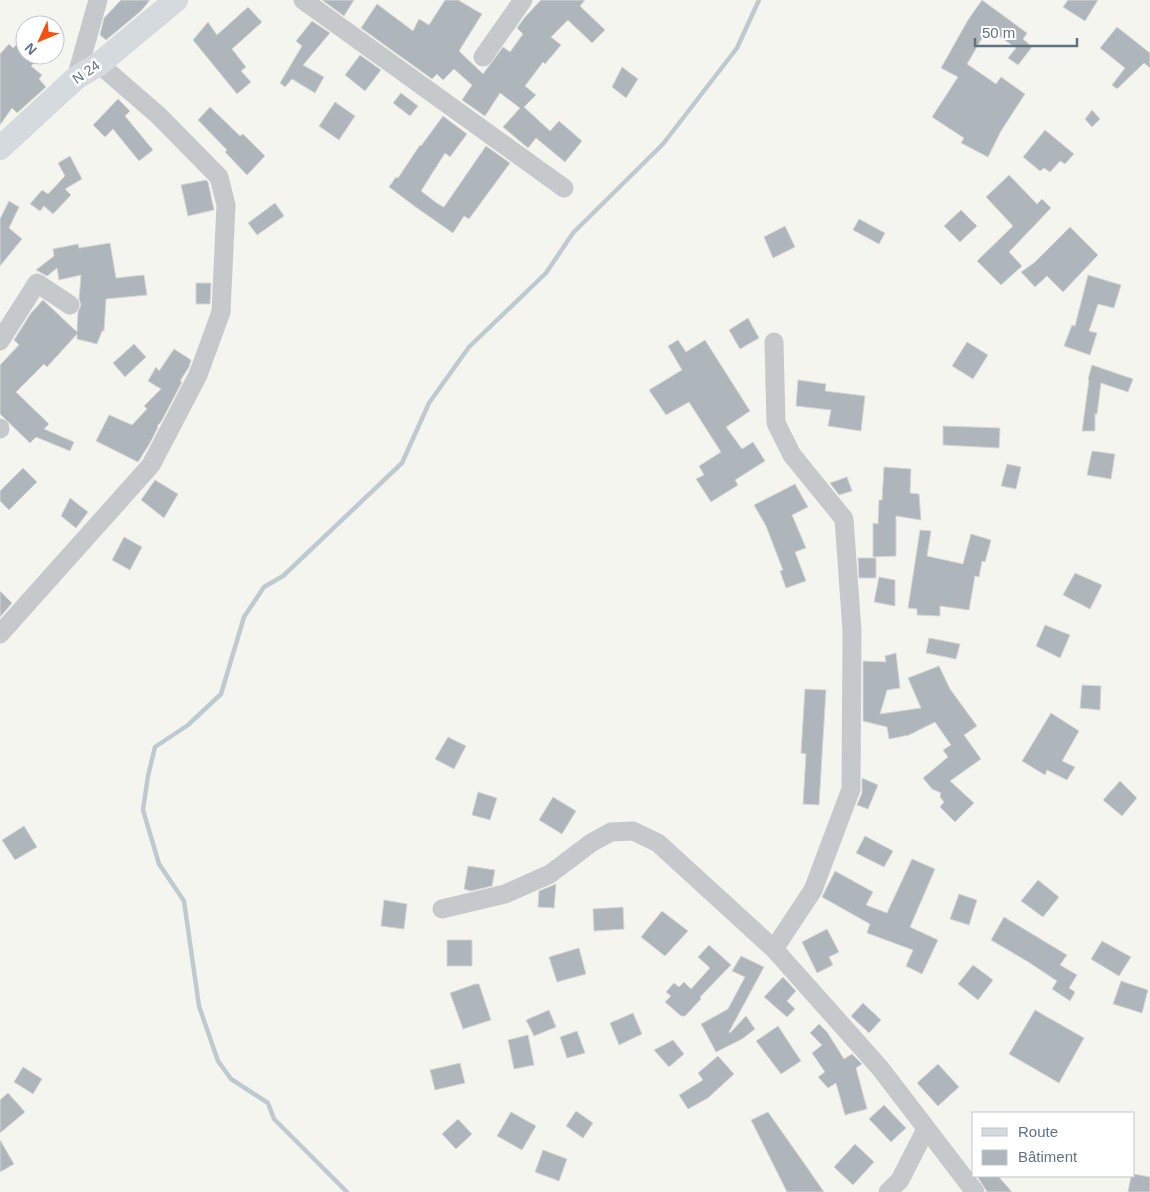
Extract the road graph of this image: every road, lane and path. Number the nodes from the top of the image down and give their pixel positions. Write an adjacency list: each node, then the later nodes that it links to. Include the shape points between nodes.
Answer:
1 (98, 0): 7 (street)
2 (176, 0): 6 (main road, N 24)
3 (303, 0): 9 (street)
4 (523, 0): 5 (street)
5 (482, 57)
6 (100, 64): 7 (main road, N 24); 13 (street, via 219,177 226,205 221,312 198,375 151,465)
7 (76, 78): 8 (main road, N 24)
8 (0, 148)
9 (564, 188)
10 (70, 305): 11 (street, via 37,283)
11 (0, 341)
12 (774, 342): 15 (street, via 776,423 792,455 844,519 852,631 850,789 812,890)
13 (0, 634)
14 (442, 909): 15 (street, via 505,894 550,874 591,843 612,832 633,831 658,843)
15 (774, 949): 16 (street, via 880,1068)
16 (926, 1129): 17 (street, via 900,1180); 18 (street)
17 (888, 1192)
18 (975, 1192)

